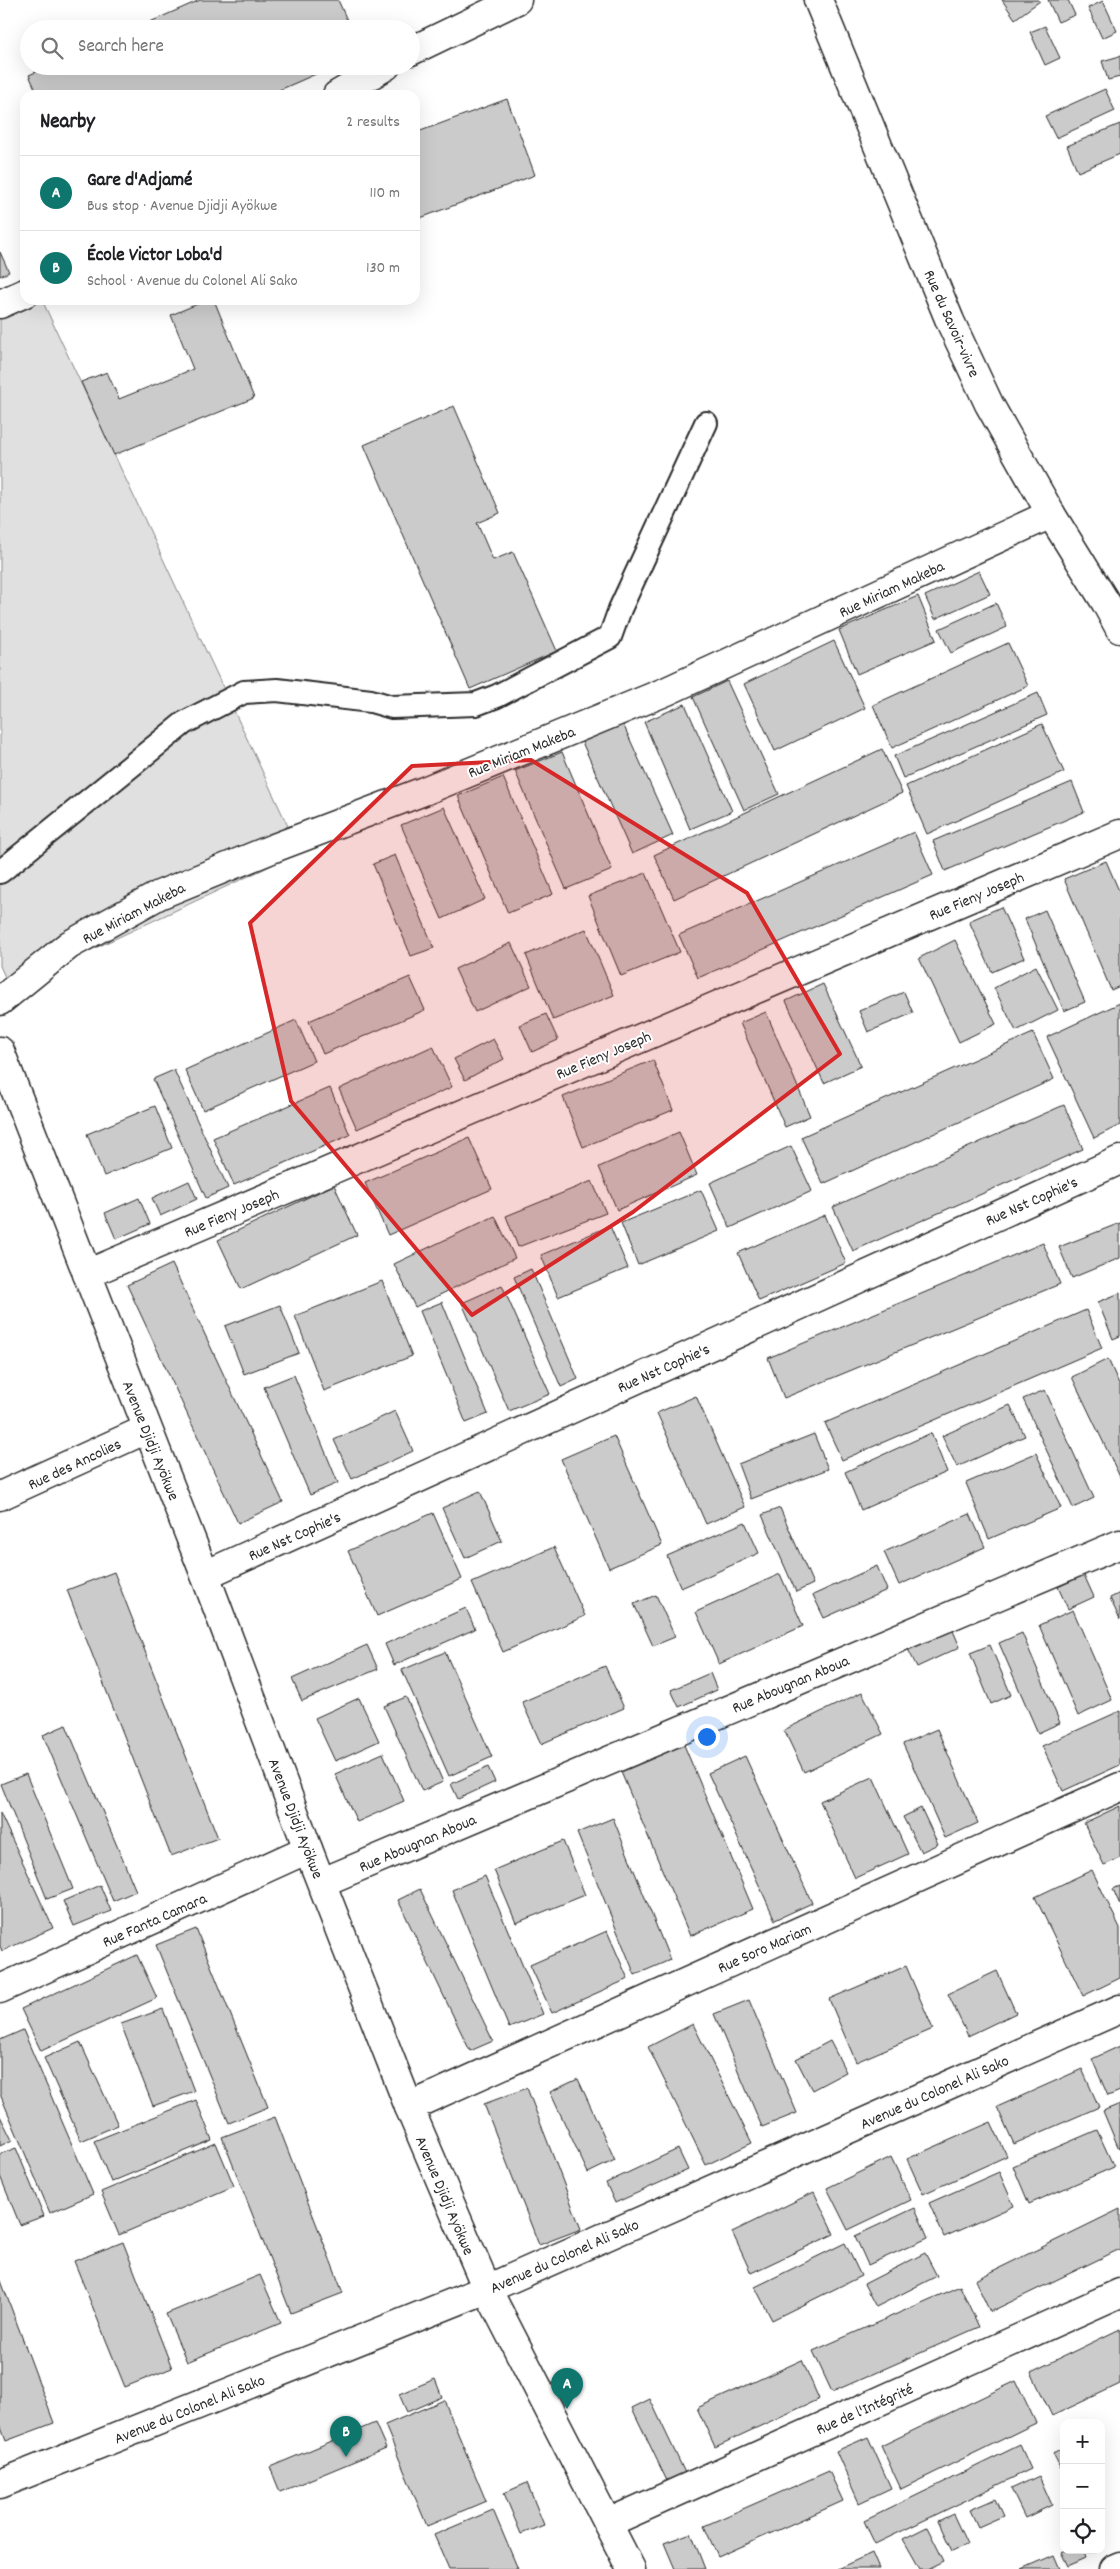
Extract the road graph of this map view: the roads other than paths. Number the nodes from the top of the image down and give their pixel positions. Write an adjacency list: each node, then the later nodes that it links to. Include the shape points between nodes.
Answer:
1 (517, 0): 3 (street)
2 (818, 0): 9 (street, Rue du Savoir-vivre, via 950,322 990,404)
3 (420, 47)
4 (371, 75): 5 (street)
5 (345, 90)
6 (20, 295): 7 (street)
7 (0, 304)
8 (706, 423): 12 (lane, via 610,637 476,704 392,706 277,690 244,692 184,723)
9 (1051, 514): 10 (street, Rue du Savoir-vivre); 13 (street, Rue Miriam Makeba, via 667,692 159,895 69,946)
10 (1120, 629)
11 (1120, 834): 16 (street, Rue Fieny Joseph)
12 (0, 872)
13 (0, 1001)
14 (0, 1051): 16 (street, Avenue Djidji Ayökwe)
15 (1120, 1160): 20 (street, Rue Nst Cophie's)
16 (87, 1274): 17 (street, Avenue Djidji Ayökwe)
17 (147, 1429): 18 (street, Rue des Ancolies); 20 (street, Avenue Djidji Ayökwe)
18 (0, 1496)
19 (1120, 1544): 23 (street, Rue Abougnan Aboua)
20 (205, 1575): 22 (street, Avenue Djidji Ayökwe)
21 (1120, 1787): 26 (street, Rue Soro Mariam)
22 (308, 1849): 23 (street, Avenue Djidji Ayökwe); 24 (street, Rue Fanta Camara)
23 (322, 1882): 26 (street, Avenue Djidji Ayökwe)
24 (0, 1989)
25 (1120, 2009): 27 (street, Avenue du Colonel Ali Sako)
26 (409, 2107): 27 (street, Avenue Djidji Ayökwe)
27 (487, 2289): 29 (street, Avenue du Colonel Ali Sako); 30 (street, Avenue Djidji Ayökwe)
28 (1120, 2293): 30 (street, Rue de l'Intégrité)
29 (0, 2484)
30 (608, 2523): 32 (street, Avenue Djidji Ayökwe)
31 (1120, 2566): 33 (street)
32 (631, 2569)
33 (1113, 2569)

